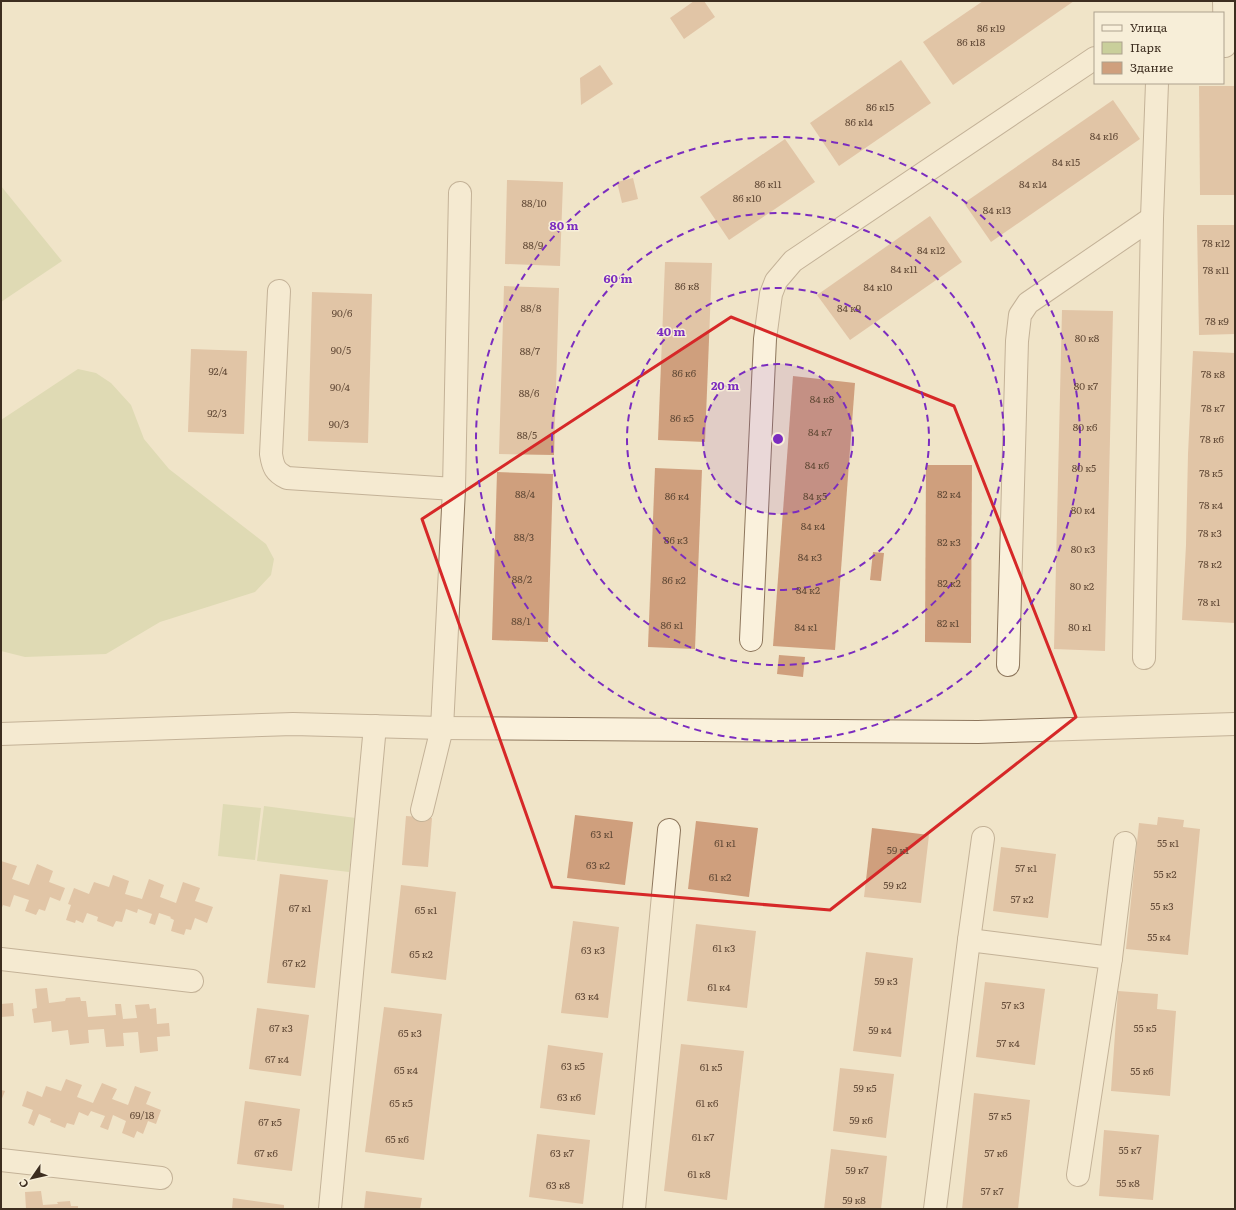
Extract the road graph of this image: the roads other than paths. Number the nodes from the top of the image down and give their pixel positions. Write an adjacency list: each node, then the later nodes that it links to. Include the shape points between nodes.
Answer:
1 (1224, 1): 2 (lane)
2 (1228, 46)
3 (1094, 59): 9 (lane, via 793,261 776,281 771,294 765,339)
4 (1158, 84): 6 (lane)
5 (460, 193): 8 (lane)
6 (1152, 218): 10 (lane); 11 (lane, via 1028,303 1020,315 1017,341)
7 (279, 291): 8 (lane, via 271,454 272,465 279,474 287,478)
8 (454, 489): 14 (lane)
9 (751, 640)
10 (1144, 658)
11 (1008, 665)
12 (1235, 724): 14 (lane, via 978,732)
13 (375, 726): 14 (lane); 15 (lane, via 293,724); 27 (lane)
14 (442, 728): 16 (lane)
15 (1, 734)
16 (422, 810)
17 (669, 830): 28 (lane)
18 (983, 838): 20 (lane)
19 (1125, 843): 21 (lane)
20 (969, 940): 21 (lane); 29 (lane)
21 (1111, 958): 25 (lane)
22 (1, 959): 23 (lane)
23 (192, 981)
24 (1, 1160): 26 (lane)
25 (1078, 1176)
26 (161, 1178)
27 (330, 1209)
28 (634, 1209)
29 (935, 1209)

